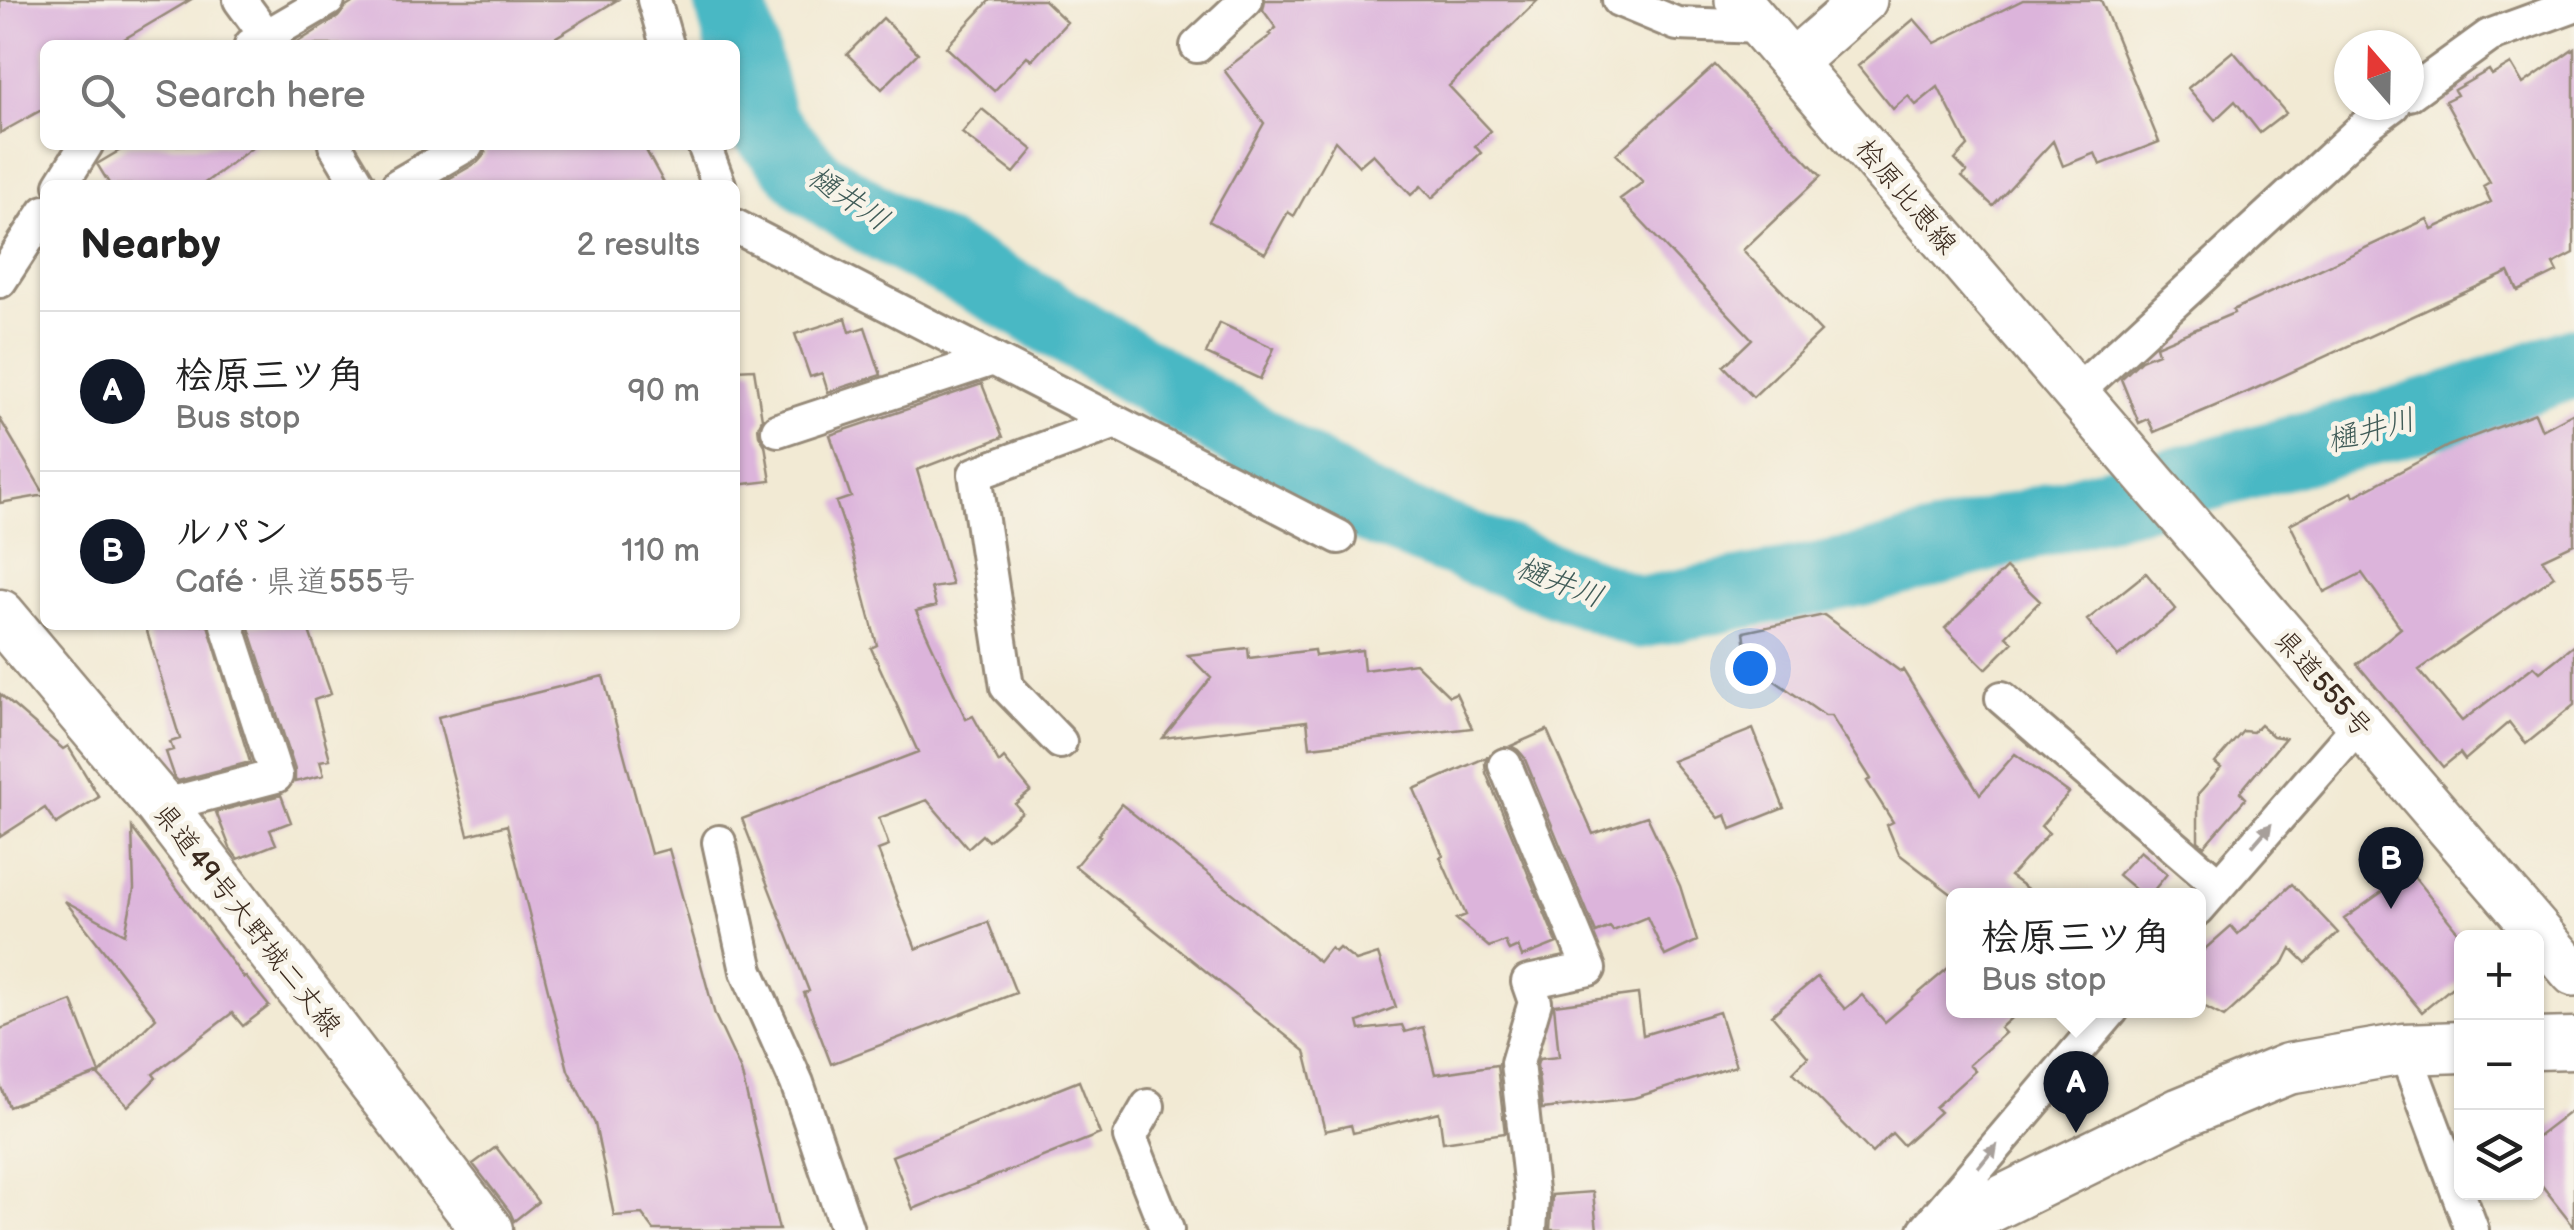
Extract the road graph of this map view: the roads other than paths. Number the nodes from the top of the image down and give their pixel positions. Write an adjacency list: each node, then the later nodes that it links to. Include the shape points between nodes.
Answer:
1 (240, 0): 8 (street)
2 (328, 0): 9 (street)
3 (1246, 0): 10 (street)
4 (1619, 0): 7 (street, via 1677,24)
5 (1864, 0): 11 (main road)
6 (2574, 5): 12 (street, via 2489,36)
7 (1750, 14): 11 (main road, 桧原比恵線)
8 (263, 40)
9 (267, 40)
10 (1197, 46)
11 (1793, 62): 28 (main road, 桧原比恵線)
12 (2424, 83)
13 (2373, 120): 28 (street)
14 (83, 150): 18 (street)
15 (337, 150): 19 (street)
16 (458, 150): 20 (street)
17 (706, 150): 21 (street)
18 (64, 180)
19 (356, 180)
20 (407, 180)
21 (717, 180)
22 (40, 220): 25 (street)
23 (0, 224): 25 (street)
24 (740, 229): 27 (street)
25 (19, 253): 26 (street)
26 (0, 281)
27 (994, 359): 29 (street); 30 (street)
28 (2074, 394): 35 (main road, 県道555号)
29 (1116, 422): 31 (street); 36 (street, via 975,474 1006,687)
30 (778, 430)
31 (1339, 537)
32 (0, 615): 38 (main road, 県道49号大野城二丈線)
33 (229, 630): 38 (street, via 276,776)
34 (2002, 698): 40 (street)
35 (2360, 724): 41 (street, one-way to 35); 42 (main road, 県道555号)
36 (1060, 742)
37 (1505, 765): 52 (street, via 1588,968 1528,982 1535,1002 1517,1063)
38 (162, 806): 49 (main road, 県道49号大野城二丈線)
39 (719, 842): 50 (street, via 747,971 797,1083)
40 (2200, 888)
41 (2209, 897)
42 (2574, 973)
43 (2105, 1018): 53 (street, one-way to 43)
44 (2574, 1043): 45 (main road)
45 (2544, 1044)
46 (2454, 1047): 47 (main road)
47 (2404, 1049): 54 (main road, via 2288,1068); 55 (street)
48 (1148, 1106): 51 (street, via 1130,1137)
49 (488, 1230)
50 (847, 1230)
51 (1167, 1230)
52 (1530, 1230)
53 (1925, 1230)
54 (1943, 1230)
55 (2472, 1230)

